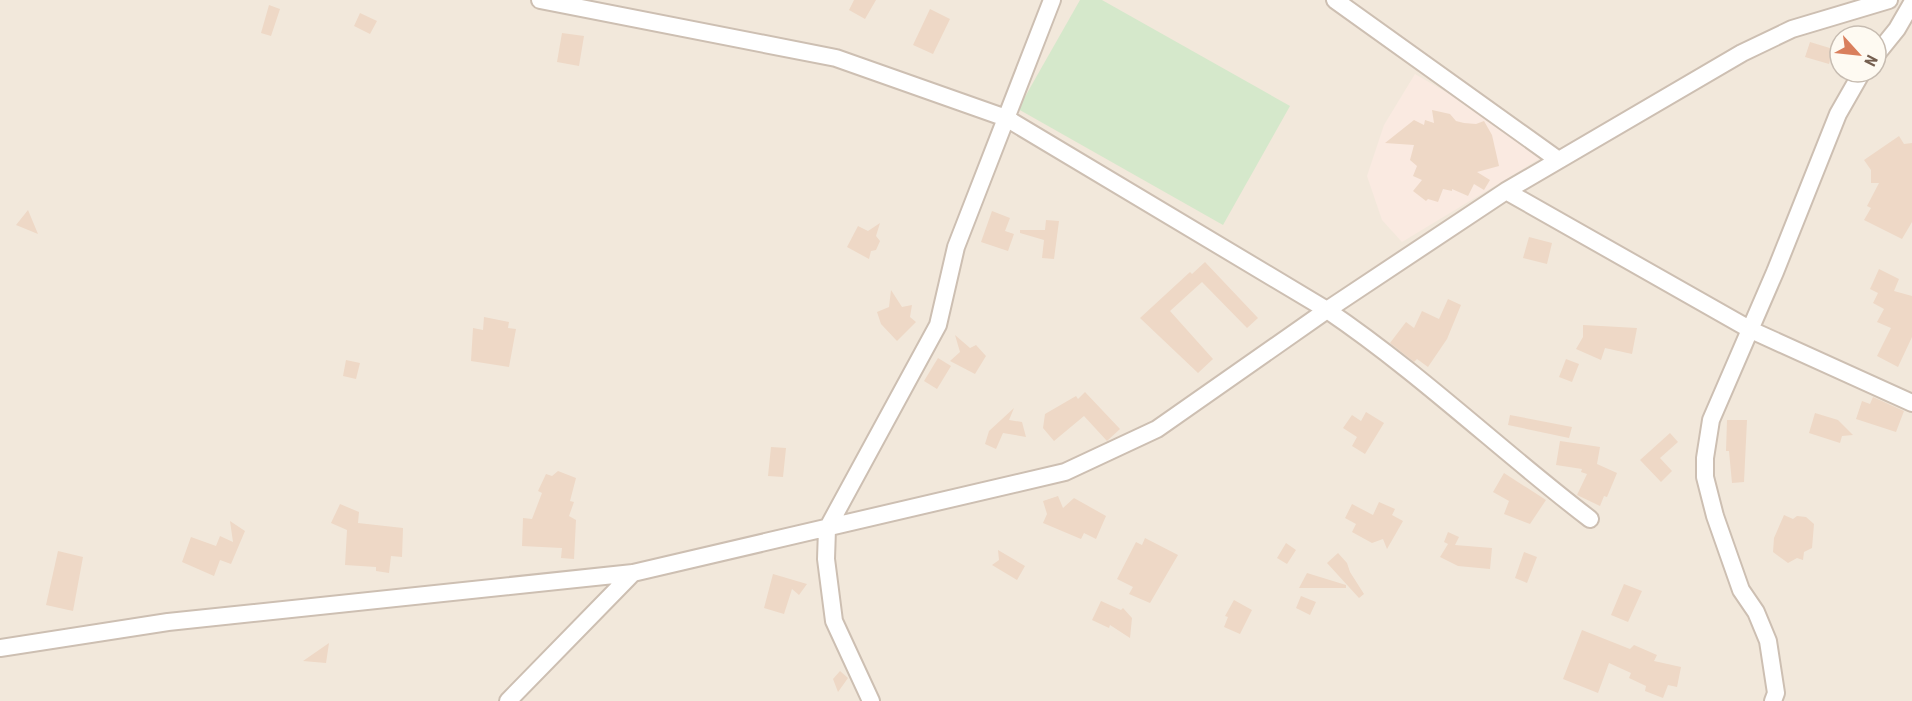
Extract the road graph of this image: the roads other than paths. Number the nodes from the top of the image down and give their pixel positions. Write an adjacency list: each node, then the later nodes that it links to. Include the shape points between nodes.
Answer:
1 (540, 0): 8 (street, via 836,58)
2 (1052, 0): 8 (street)
3 (1335, 0): 9 (street)
4 (1889, 0): 9 (street, via 1792,29 1742,52)
5 (1912, 3): 6 (street)
6 (1888, 41)
7 (1855, 84): 12 (street, via 1838,114)
8 (1006, 118): 11 (street); 15 (street, via 956,247 938,325)
9 (1557, 159): 10 (street)
10 (1506, 191): 11 (street); 12 (street)
11 (1327, 310): 14 (street, via 1377,344 1517,463); 15 (street, via 1157,429 1065,472)
12 (1751, 330): 13 (street); 18 (street, via 1711,420 1705,477 1741,590 1768,641)
13 (1912, 403)
14 (1590, 519)
15 (827, 529): 16 (street); 20 (street, via 826,559 834,621)
16 (633, 573): 17 (street, via 168,622); 19 (street)
17 (0, 648)
18 (1778, 698)
19 (508, 701)
20 (871, 701)

